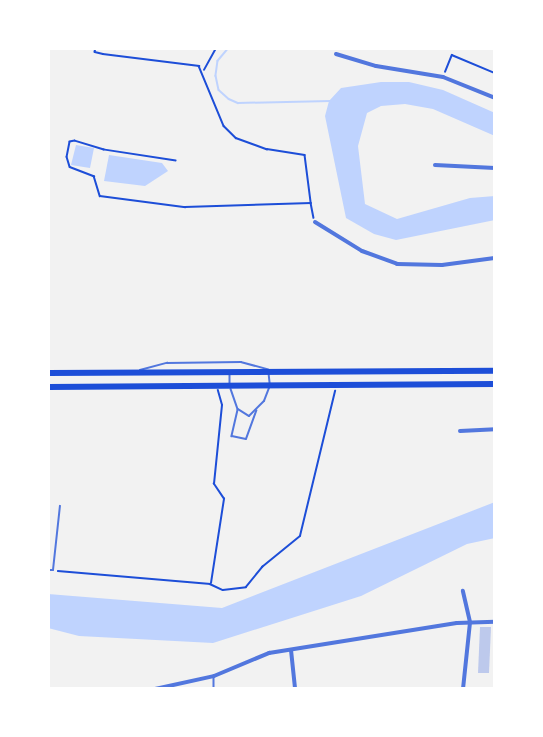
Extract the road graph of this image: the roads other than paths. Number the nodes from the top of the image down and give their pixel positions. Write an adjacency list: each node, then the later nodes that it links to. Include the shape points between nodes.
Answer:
1 (336, 54): 2 (street, via 376,66 442,77)
2 (495, 98)
3 (435, 165): 4 (street)
4 (495, 168)
5 (315, 222): 6 (street, via 362,251 397,264 442,265)
6 (495, 258)
7 (495, 371): 10 (main road)
8 (269, 372): 9 (main road); 14 (main road); 17 (lane)
9 (278, 372): 10 (main road); 12 (lane, via 241,362 167,363)
10 (408, 372): 15 (main road)
11 (48, 373): 12 (main road)
12 (130, 373): 13 (main road)
13 (200, 373): 14 (main road); 20 (main road)
14 (230, 373): 19 (lane)
15 (408, 384): 16 (main road); 17 (main road)
16 (495, 384)
17 (270, 386): 19 (main road); 22 (lane)
18 (48, 387): 20 (main road)
19 (230, 387): 20 (main road); 21 (lane)
20 (200, 388)
21 (238, 409): 22 (lane, via 249,416); 22 (lane, via 232,436 246,439)
22 (256, 411)
23 (495, 429): 24 (street)
24 (460, 432)
25 (60, 506): 26 (lane, via 53,570)
26 (48, 570)
27 (463, 591): 28 (street)
28 (470, 622): 29 (street); 30 (street); 32 (street)
29 (495, 622)
30 (291, 650): 31 (street, via 260,656); 35 (street)
31 (214, 676): 33 (street); 34 (lane)
32 (464, 688)
33 (155, 689)
34 (214, 689)
35 (295, 689)

